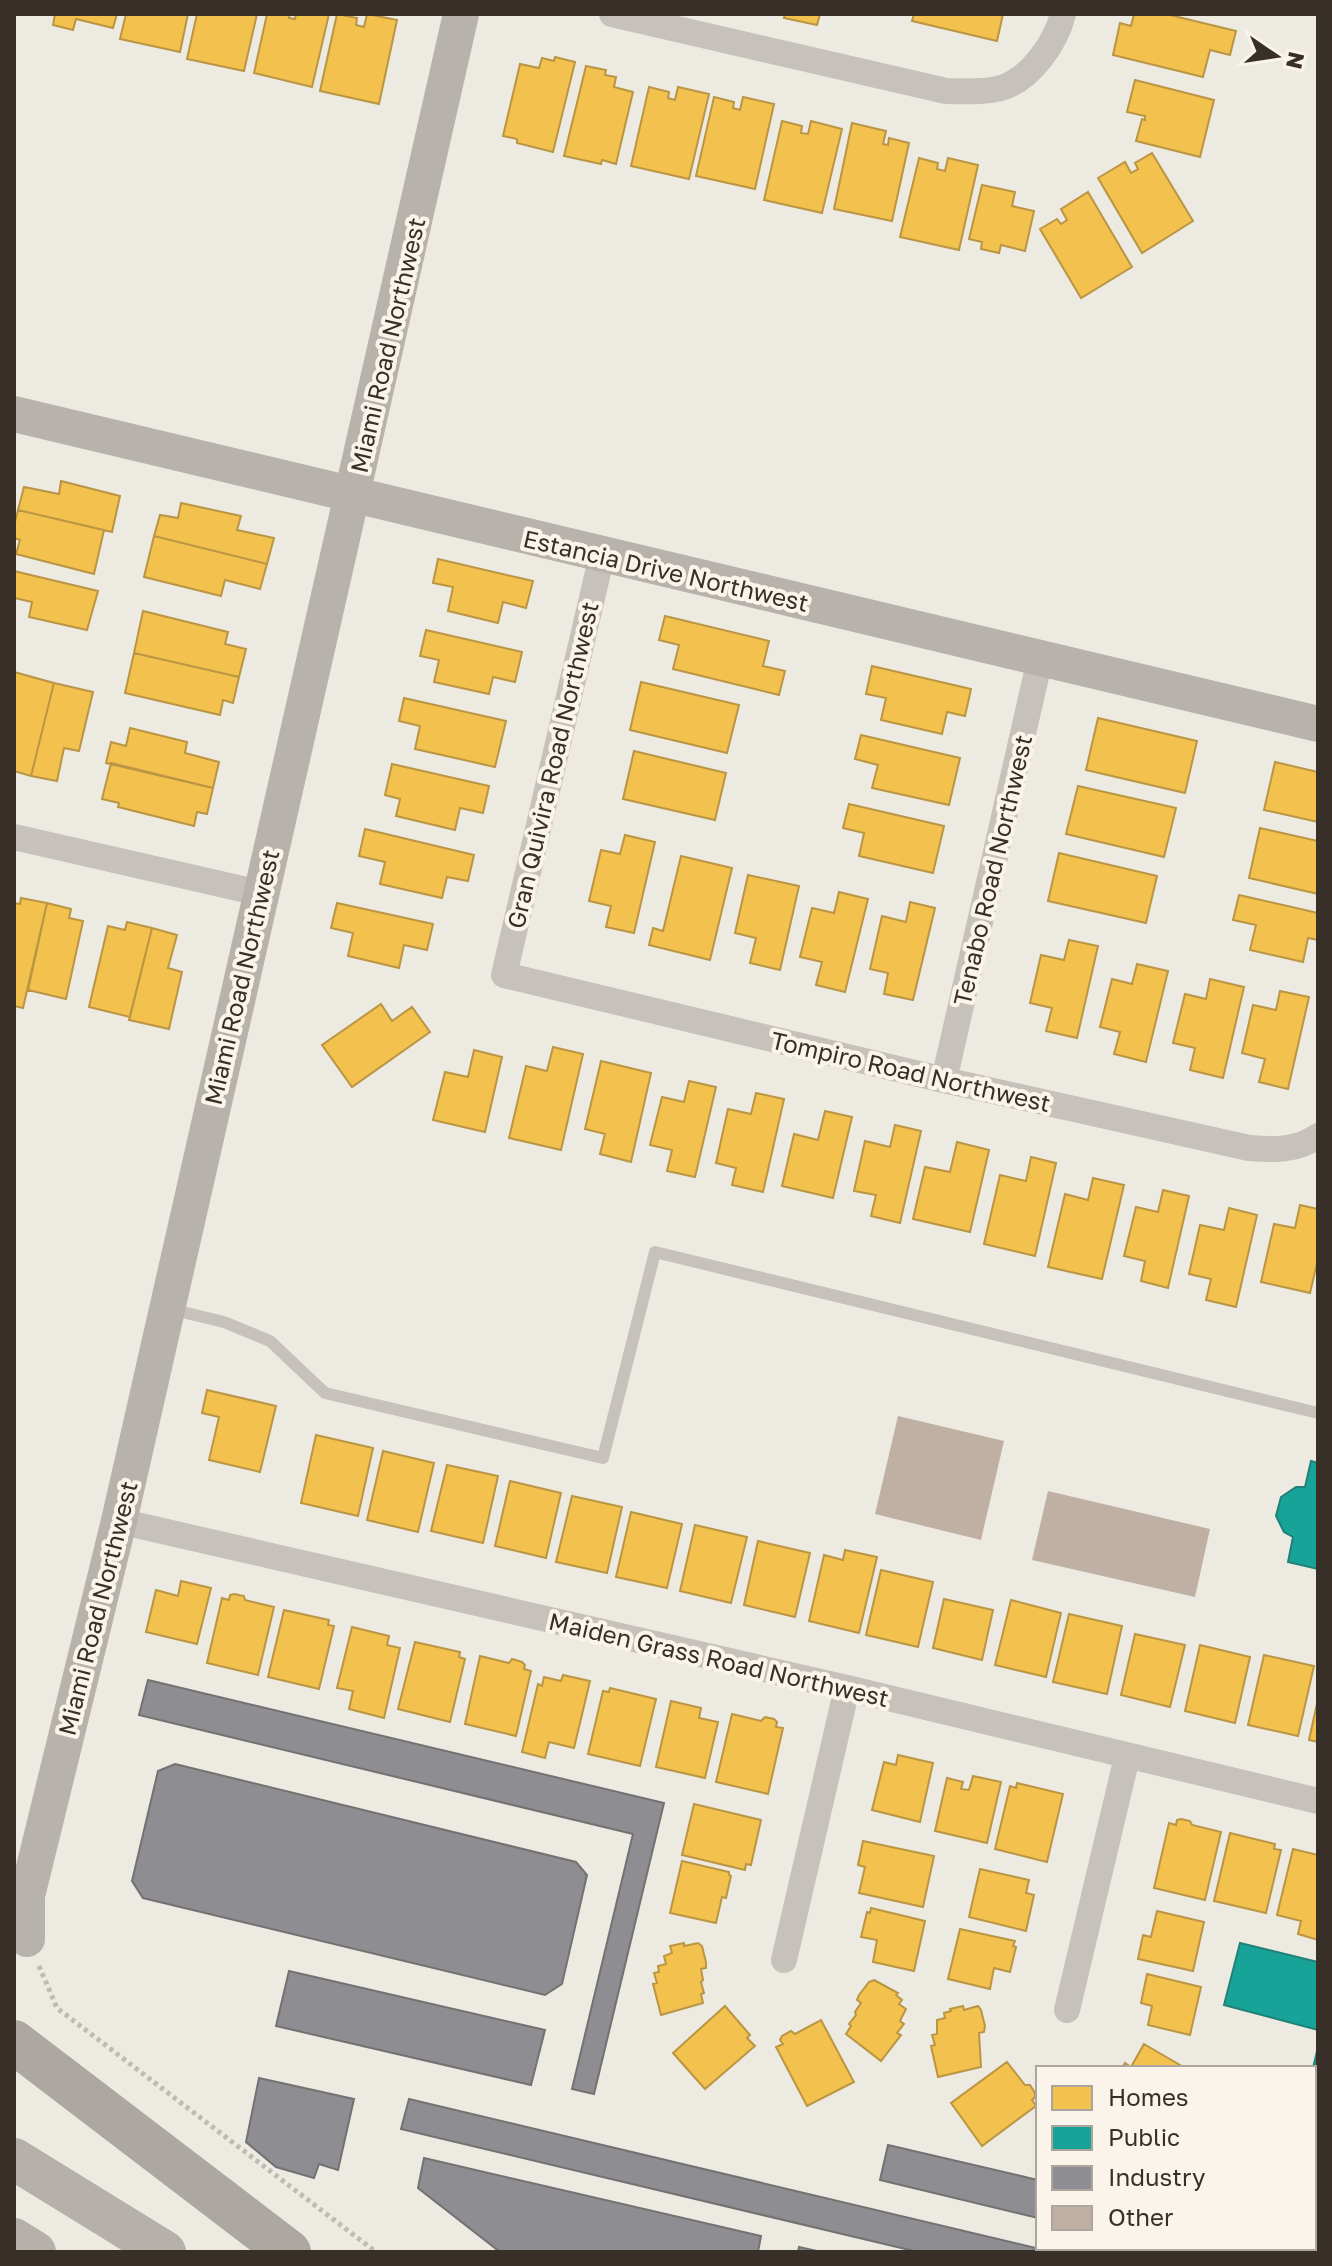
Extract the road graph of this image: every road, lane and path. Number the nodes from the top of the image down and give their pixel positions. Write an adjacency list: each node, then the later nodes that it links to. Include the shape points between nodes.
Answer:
1 (461, 14): 6 (street, Miami Road Northwest)
2 (612, 14): 4 (street)
3 (1063, 14): 4 (street, via 1026,74 1004,87 976,91 946,91)
4 (694, 23)
5 (14, 414): 6 (street, Estancia Drive Northwest)
6 (353, 495): 7 (street, Estancia Drive Northwest); 11 (street, Miami Road Northwest)
7 (602, 555): 8 (street, Estancia Drive Northwest); 12 (street, Gran Quivira Road Northwest)
8 (1040, 659): 9 (street, Estancia Drive Northwest); 13 (street, Tenabo Road Northwest)
9 (1318, 724)
10 (14, 837): 11 (street)
11 (260, 893): 15 (street, Miami Road Northwest)
12 (504, 975): 13 (street, Tompiro Road Northwest)
13 (944, 1080): 14 (street, Tompiro Road Northwest, via 1249,1148 1275,1150 1308,1144)
14 (1318, 1136)
15 (167, 1308): 16 (lane, via 224,1322 270,1341 325,1393 603,1458 655,1252); 17 (street, Miami Road Northwest)
16 (1318, 1413)
17 (119, 1521): 18 (street, Maiden Grass Road Northwest); 21 (street, Miami Road Northwest, via 27,1896)
18 (847, 1688): 19 (street, Maiden Grass Road Northwest); 22 (street)
19 (1127, 1757): 20 (street, Maiden Grass Road Northwest); 23 (street)
20 (1318, 1801)
21 (27, 1939): 30 (path, via 57,2008)
22 (784, 1960)
23 (1067, 2010)
24 (14, 2042): 29 (highway)
25 (14, 2159): 28 (main road)
26 (14, 2239): 27 (main road)
27 (35, 2252)
28 (165, 2252)
29 (289, 2252)
30 (376, 2252)

